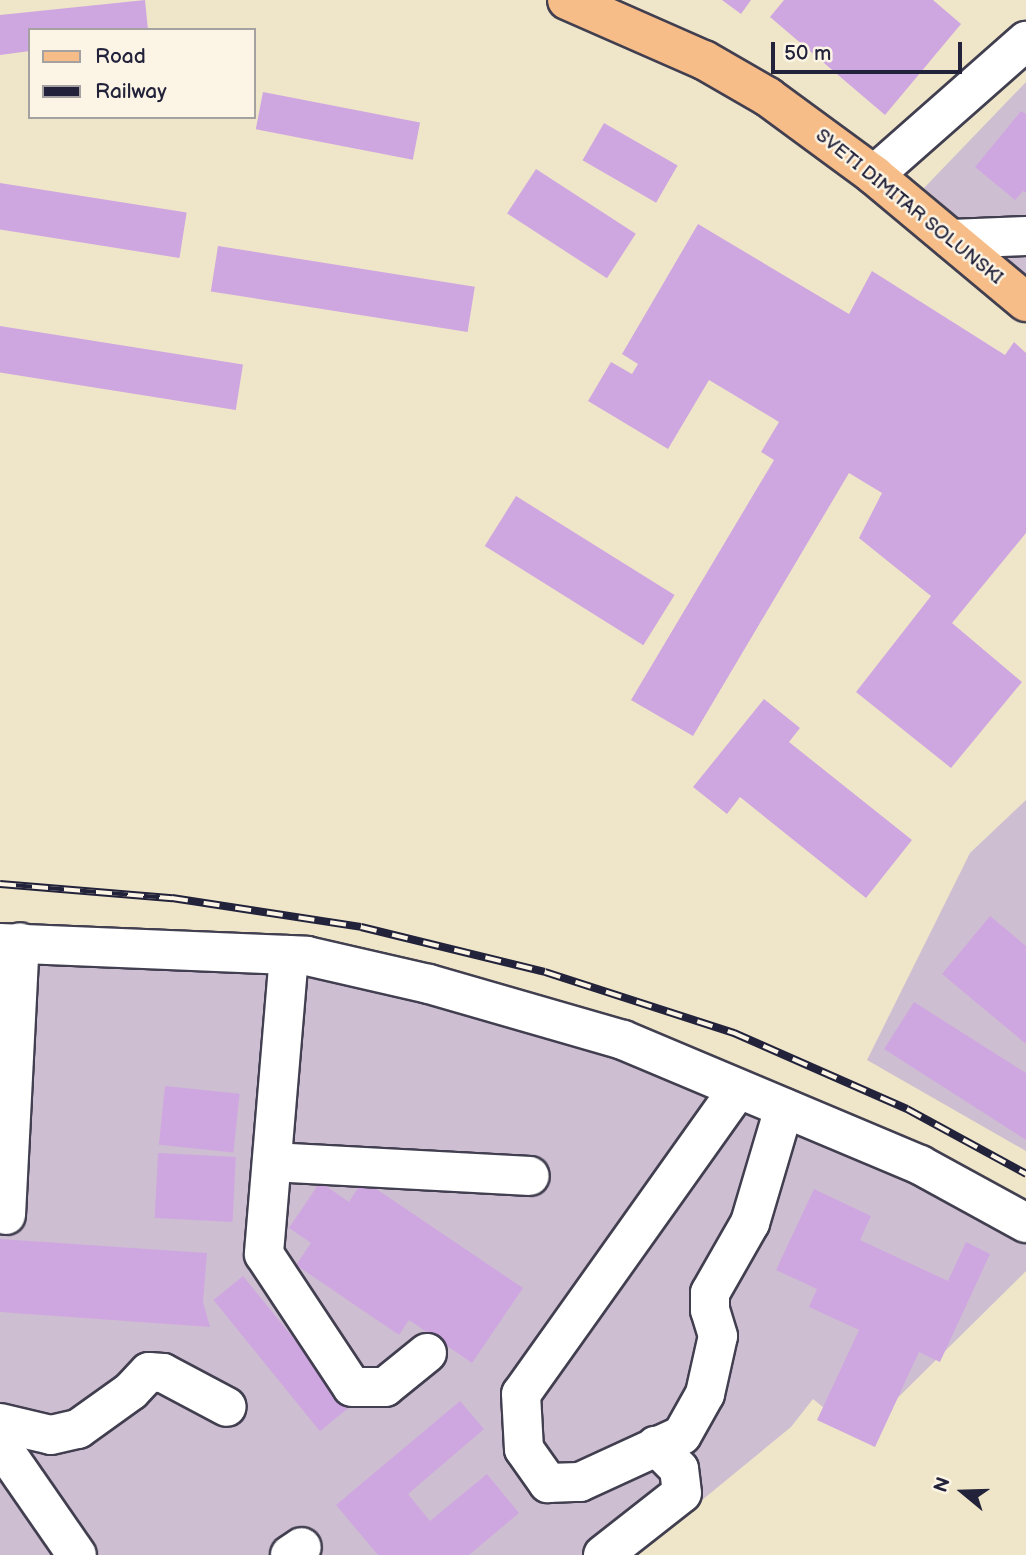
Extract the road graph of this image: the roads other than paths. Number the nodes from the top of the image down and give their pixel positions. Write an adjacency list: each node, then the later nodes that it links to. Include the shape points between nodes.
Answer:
1 (567, 0): 3 (main road, SVETI DIMITAR SOLUNSKI)
2 (601, 0): 3 (street)
3 (630, 26): 5 (main road, SVETI DIMITAR SOLUNSKI, via 704,60 768,97)
4 (1026, 41): 5 (street)
5 (874, 175): 7 (main road, SVETI DIMITAR SOLUNSKI)
6 (1026, 236): 7 (street)
7 (951, 239): 8 (main road, SVETI DIMITAR SOLUNSKI)
8 (1026, 302)
9 (10, 942): 10 (street); 15 (street)
10 (289, 955): 11 (street, via 429,985 623,1040); 13 (street)
11 (738, 1089): 12 (street); 21 (street, via 521,1394 524,1449 548,1483 580,1482)
12 (783, 1108): 16 (street, via 920,1165); 21 (street, via 750,1223 710,1293 719,1336 705,1394 682,1435)
13 (272, 1163): 14 (street); 17 (street, via 264,1255 352,1387 385,1387)
14 (530, 1176)
15 (6, 1215)
16 (1026, 1223)
17 (427, 1353)
18 (227, 1407): 19 (street, via 163,1373 149,1372 131,1391 78,1429 51,1435)
19 (0, 1423)
20 (0, 1444): 22 (street)
21 (656, 1446): 23 (street, via 679,1469 682,1493)
22 (77, 1555)
23 (603, 1555)

